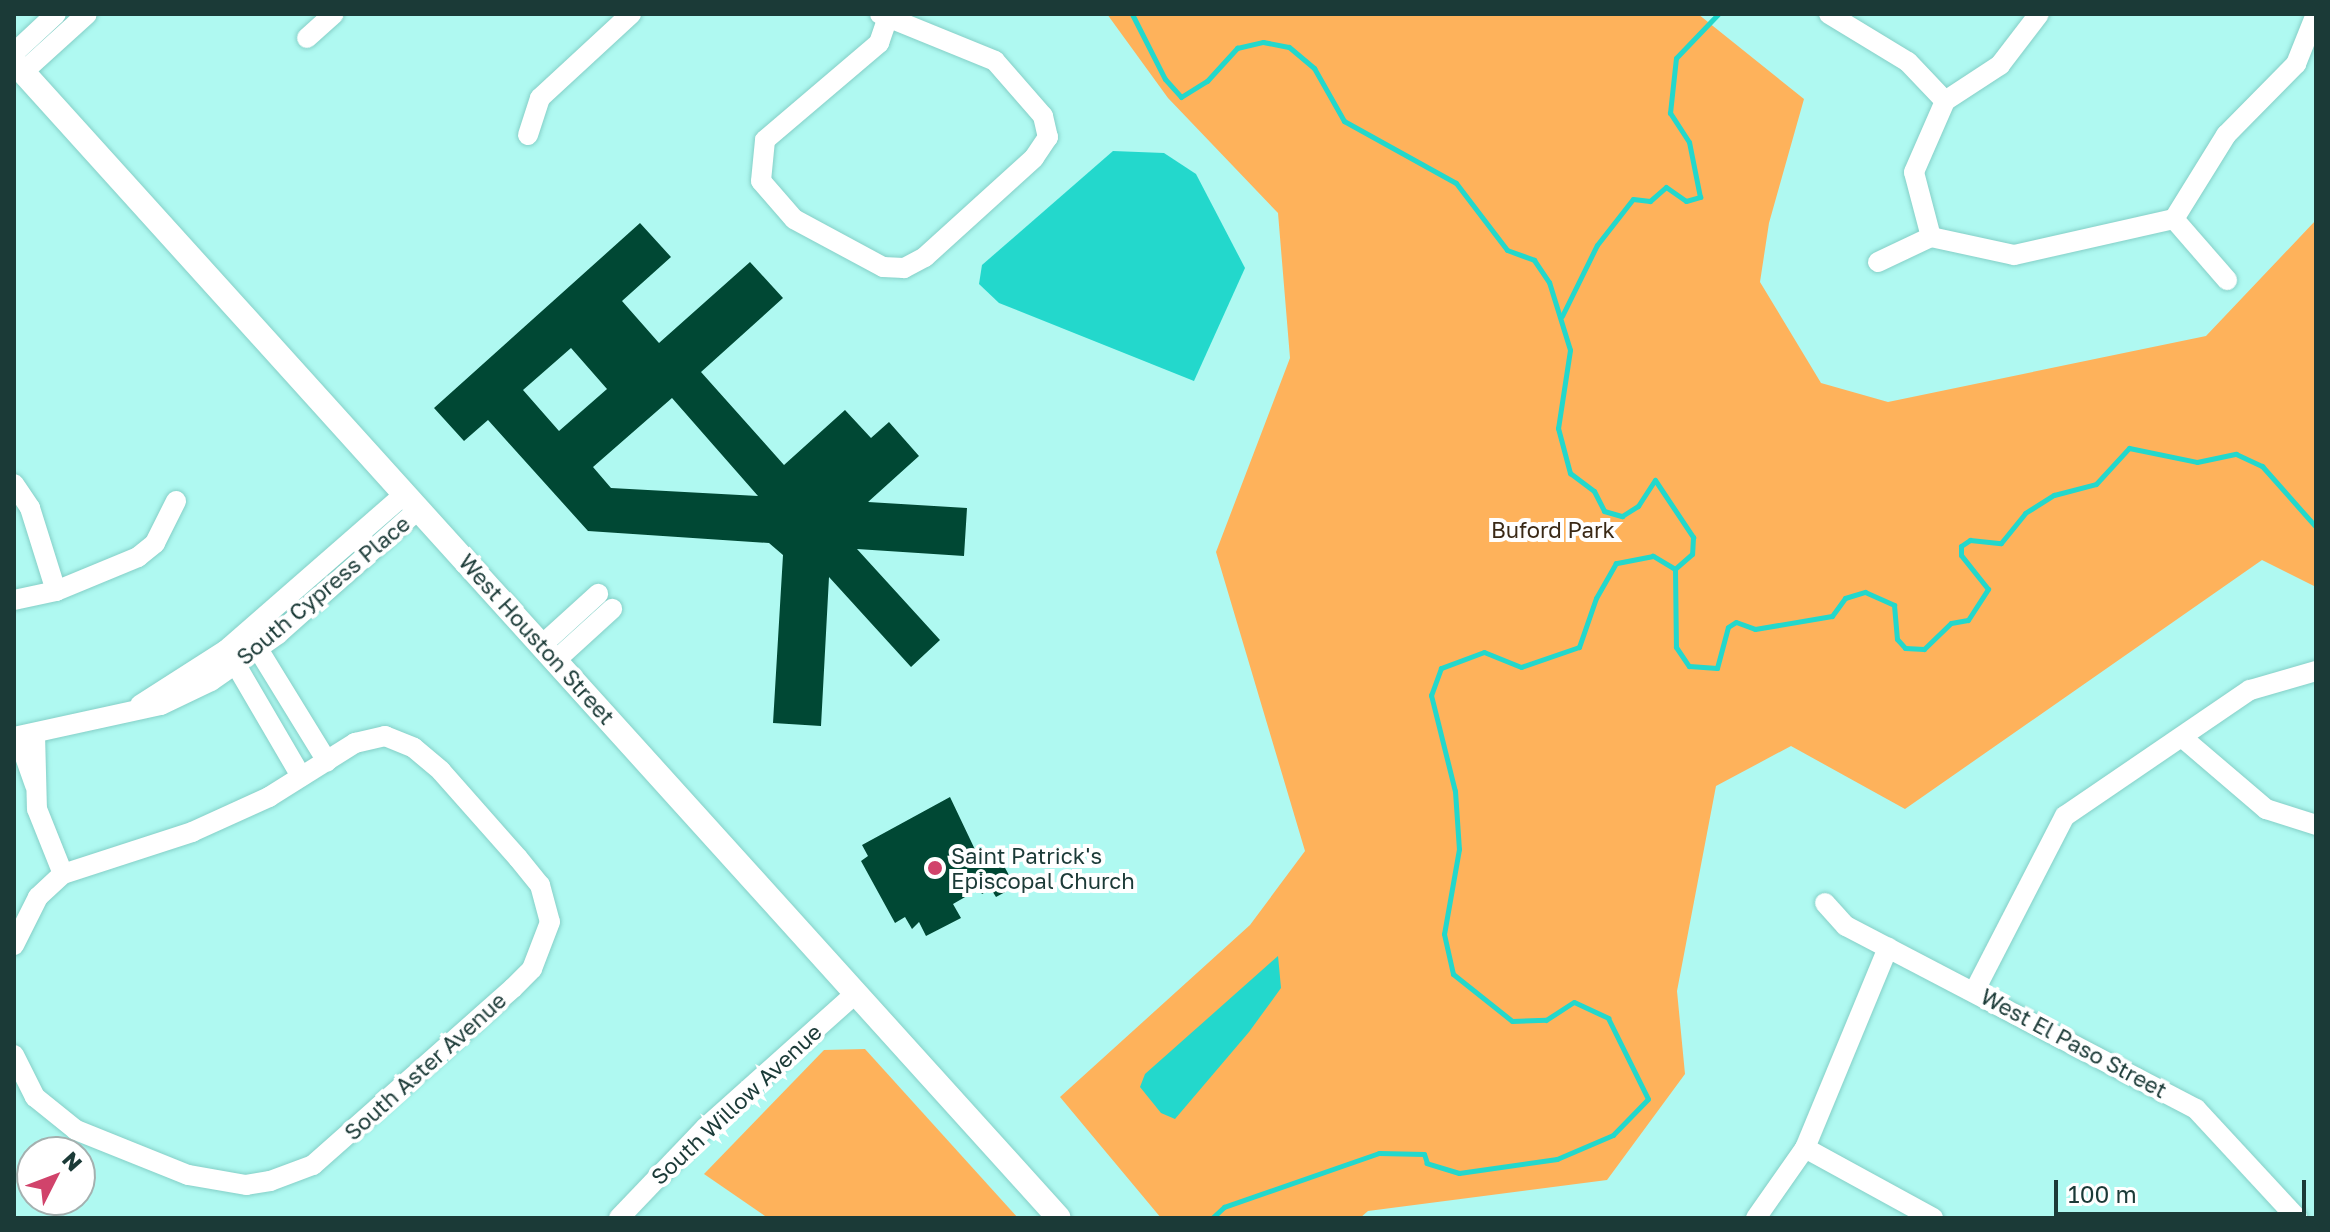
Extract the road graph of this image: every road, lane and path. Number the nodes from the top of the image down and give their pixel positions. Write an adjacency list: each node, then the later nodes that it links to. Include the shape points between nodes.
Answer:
1 (56, 14): 10 (street)
2 (86, 14): 10 (street)
3 (334, 14): 9 (street)
4 (631, 14): 12 (street, via 540,98)
5 (1829, 14): 11 (street, via 1908,62)
6 (2039, 14): 11 (street, via 2000,65)
7 (2316, 14): 13 (street, via 2296,64 2226,135)
8 (884, 16): 8 (street, via 995,61 1043,116 1048,137 1034,158 925,257 904,268 883,267 794,219 761,181 765,140 879,43)
9 (307, 38)
10 (17, 62): 19 (main road, West Houston Street)
11 (1945, 101): 14 (street, via 1914,172)
12 (528, 135)
13 (2174, 219): 14 (street, via 2014,255); 16 (street)
14 (1931, 237): 15 (street)
15 (1878, 262)
16 (2227, 280)
17 (14, 484): 20 (street, via 30,508)
18 (176, 501): 20 (street, via 155,543 113,571)
19 (412, 501): 23 (street, South Cypress Place); 24 (main road, West Houston Street); 25 (street, South Cypress Place)
20 (56, 591): 21 (street)
21 (14, 600)
22 (605, 602): 24 (street)
23 (258, 649): 25 (street, South Cypress Place); 27 (street)
24 (549, 652): 39 (main road, West Houston Street)
25 (231, 658): 28 (street); 29 (street, South Cypress Place, via 140,705)
26 (2316, 671): 30 (street, via 2250,690)
27 (282, 684): 28 (street); 31 (street)
28 (258, 698): 32 (street)
29 (22, 736): 34 (street, via 42,830)
30 (2184, 739): 33 (street, via 2266,809); 38 (street, via 2065,816)
31 (327, 761): 32 (street); 40 (street, South Aster Avenue, via 355,743 385,736 414,748 509,847 540,885 550,922 545,945 513,988 313,1165 246,1185 188,1175 76,1130 35,1097)
32 (301, 776): 34 (street, via 192,832)
33 (2316, 825)
34 (63, 874): 36 (street, via 38,897)
35 (1825, 903): 37 (street, West El Paso Street, via 1846,926)
36 (14, 945)
37 (1888, 948): 38 (street, West El Paso Street); 41 (street)
38 (1975, 990): 46 (street, West El Paso Street, via 2196,1109)
39 (856, 993): 42 (street, South Willow Avenue, via 705,1128); 43 (main road, West Houston Street)
40 (14, 1055)
41 (1805, 1148): 44 (street); 45 (street)
42 (619, 1218)
43 (1059, 1218)
44 (1756, 1218)
45 (1933, 1218)
46 (2297, 1218)

